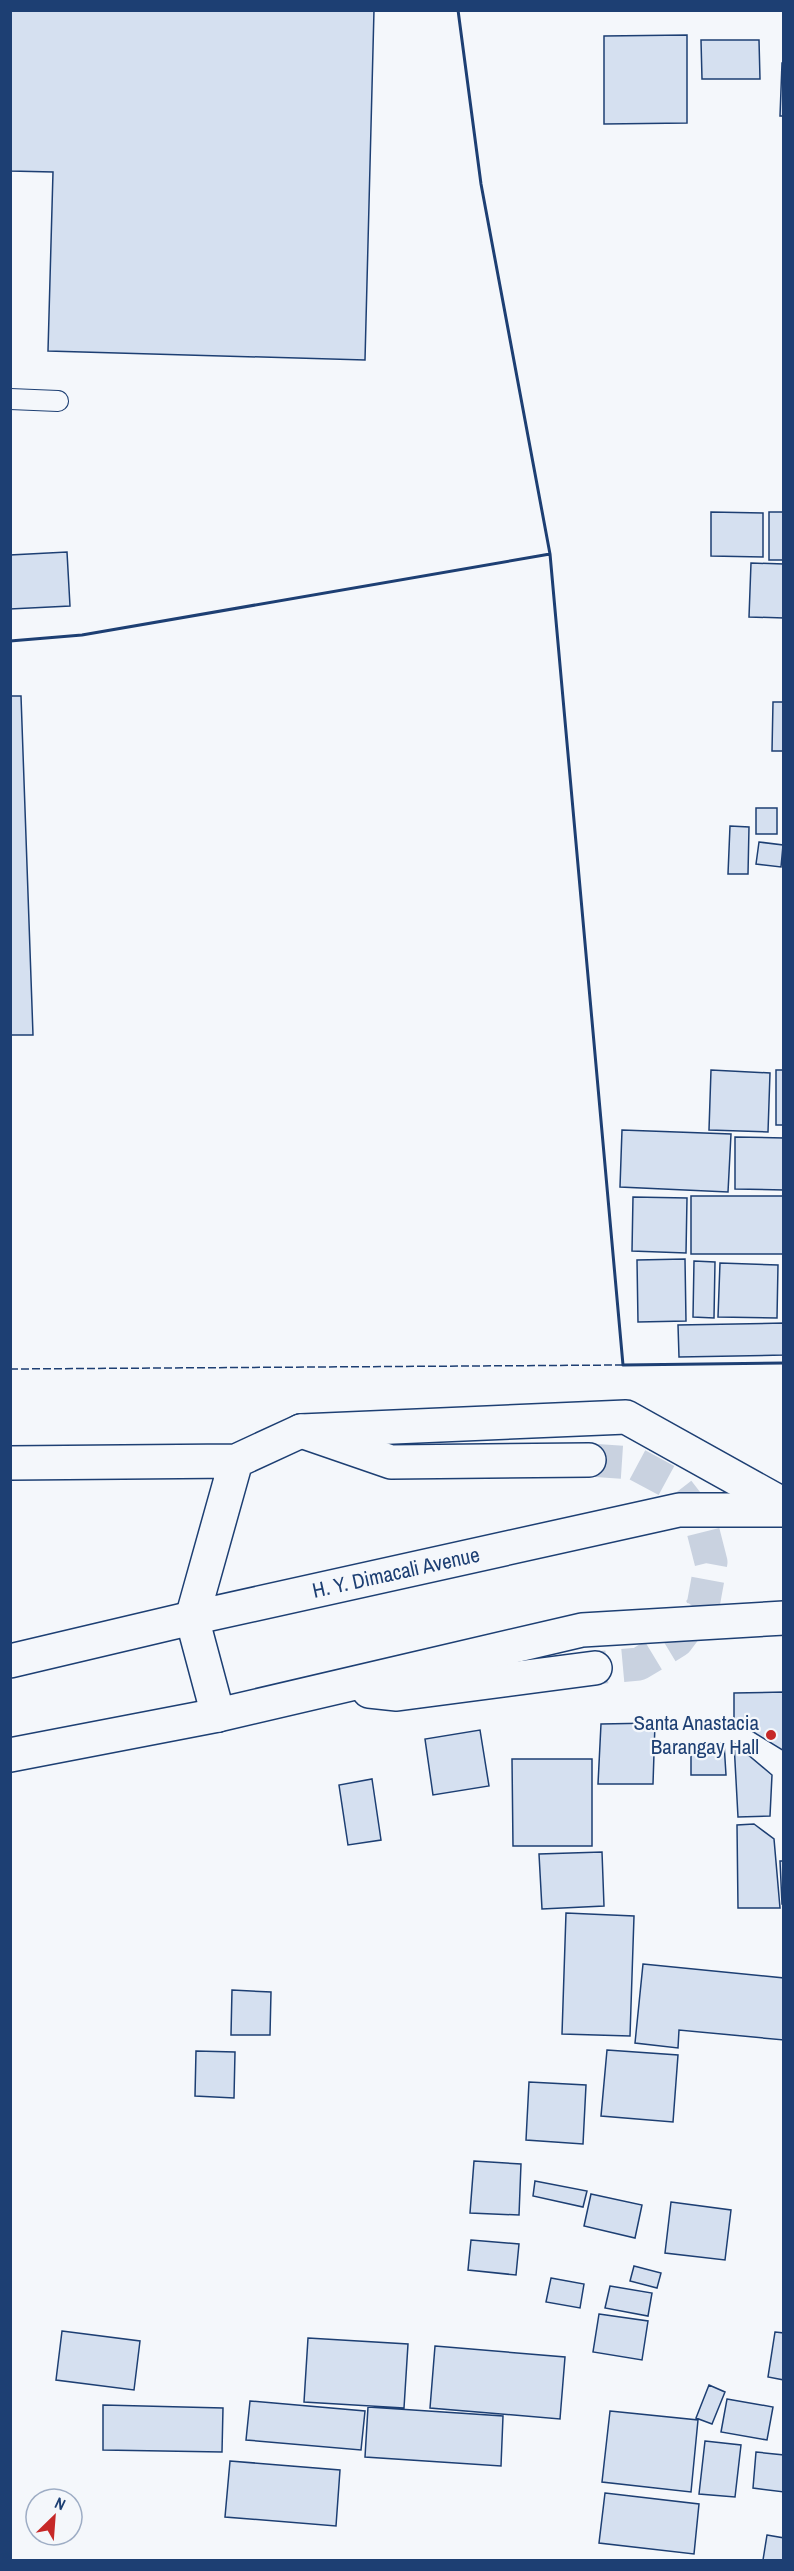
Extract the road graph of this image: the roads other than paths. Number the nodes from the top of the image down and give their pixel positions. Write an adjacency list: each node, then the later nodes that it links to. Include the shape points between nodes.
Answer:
1 (10, 399): 2 (lane)
2 (58, 400)
3 (301, 1431): 4 (street, via 391,1462); 5 (street); 7 (street, via 626,1418)
4 (589, 1460)
5 (236, 1461): 6 (street); 9 (street)
6 (10, 1463)
7 (783, 1505)
8 (783, 1510): 9 (street, H. Y. Dimacali Avenue, via 679,1510)
9 (192, 1618): 11 (street, H. Y. Dimacali Avenue); 14 (street)
10 (783, 1618): 13 (street, via 582,1630)
11 (10, 1661)
12 (595, 1668): 13 (street, via 397,1694)
13 (328, 1687): 14 (street)
14 (218, 1715): 15 (street)
15 (10, 1755)

